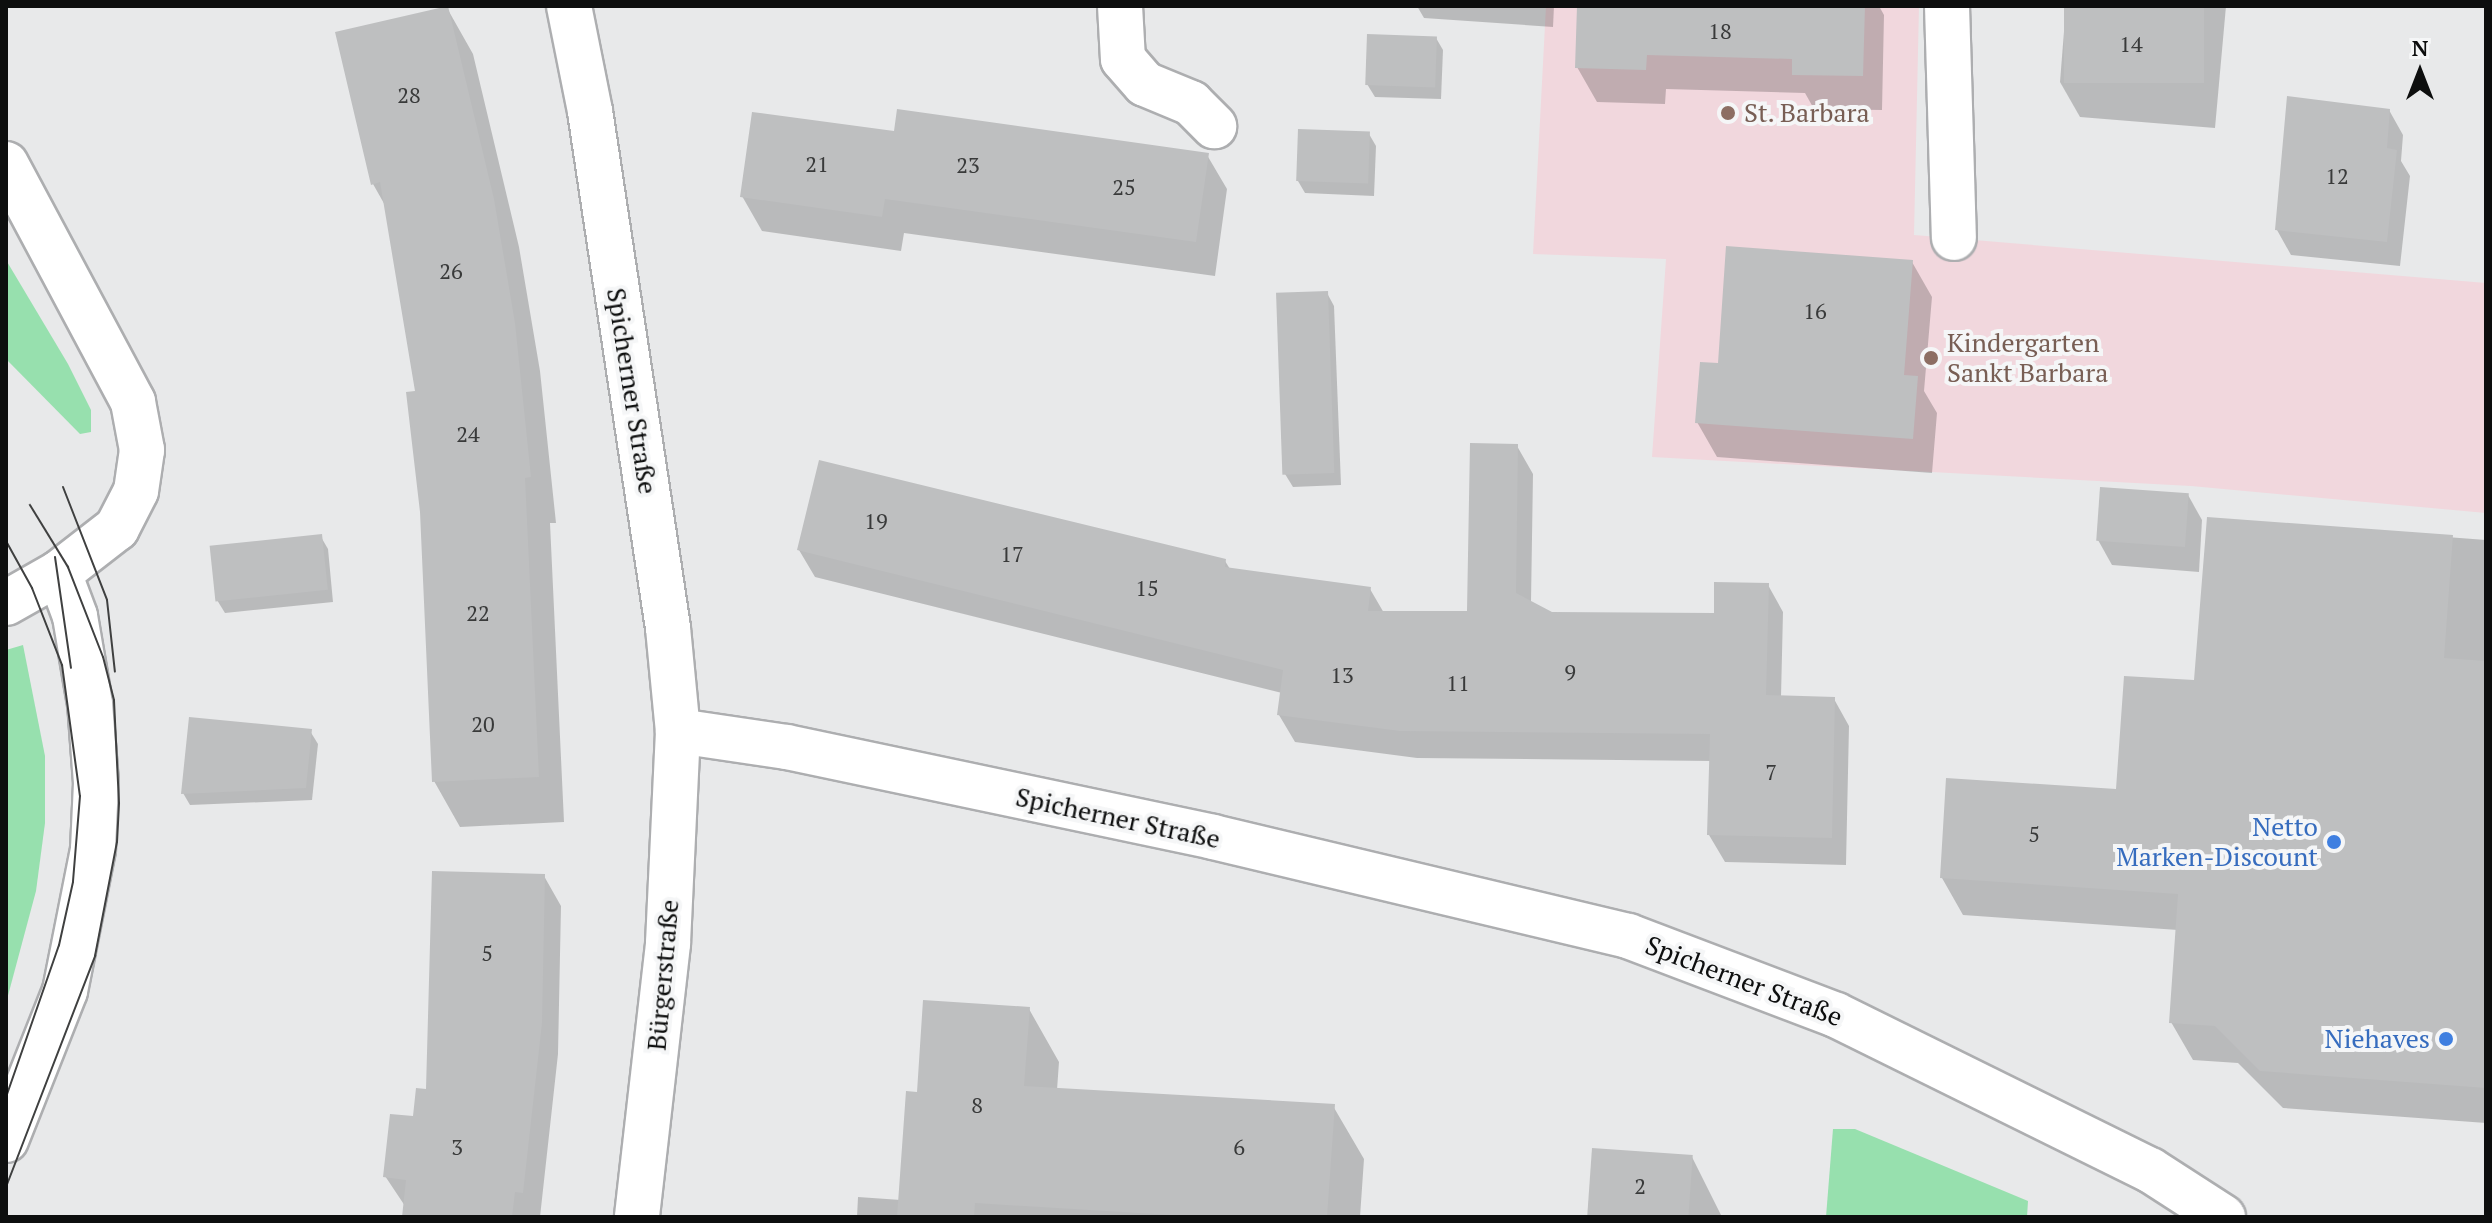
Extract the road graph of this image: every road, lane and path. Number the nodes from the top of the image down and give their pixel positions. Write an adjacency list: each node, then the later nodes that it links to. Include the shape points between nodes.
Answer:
1 (569, 6): 9 (street, Spicherner Straße, via 590,111 661,583)
2 (1120, 6): 4 (street, via 1123,59 1145,84 1191,103)
3 (1947, 6): 6 (street)
4 (1214, 126)
5 (6, 164): 7 (street, via 133,402 142,450 136,491 117,528)
6 (1954, 238)
7 (59, 573): 8 (street); 10 (street, via 75,616 92,716 93,849 65,991)
8 (6, 603)
9 (678, 731): 11 (street, Bürgerstraße, via 668,944); 12 (street, Spicherner Straße, via 787,747 1213,837 1628,936 1836,1015 2150,1170)
10 (6, 1140)
11 (637, 1217)
12 (2223, 1217)

